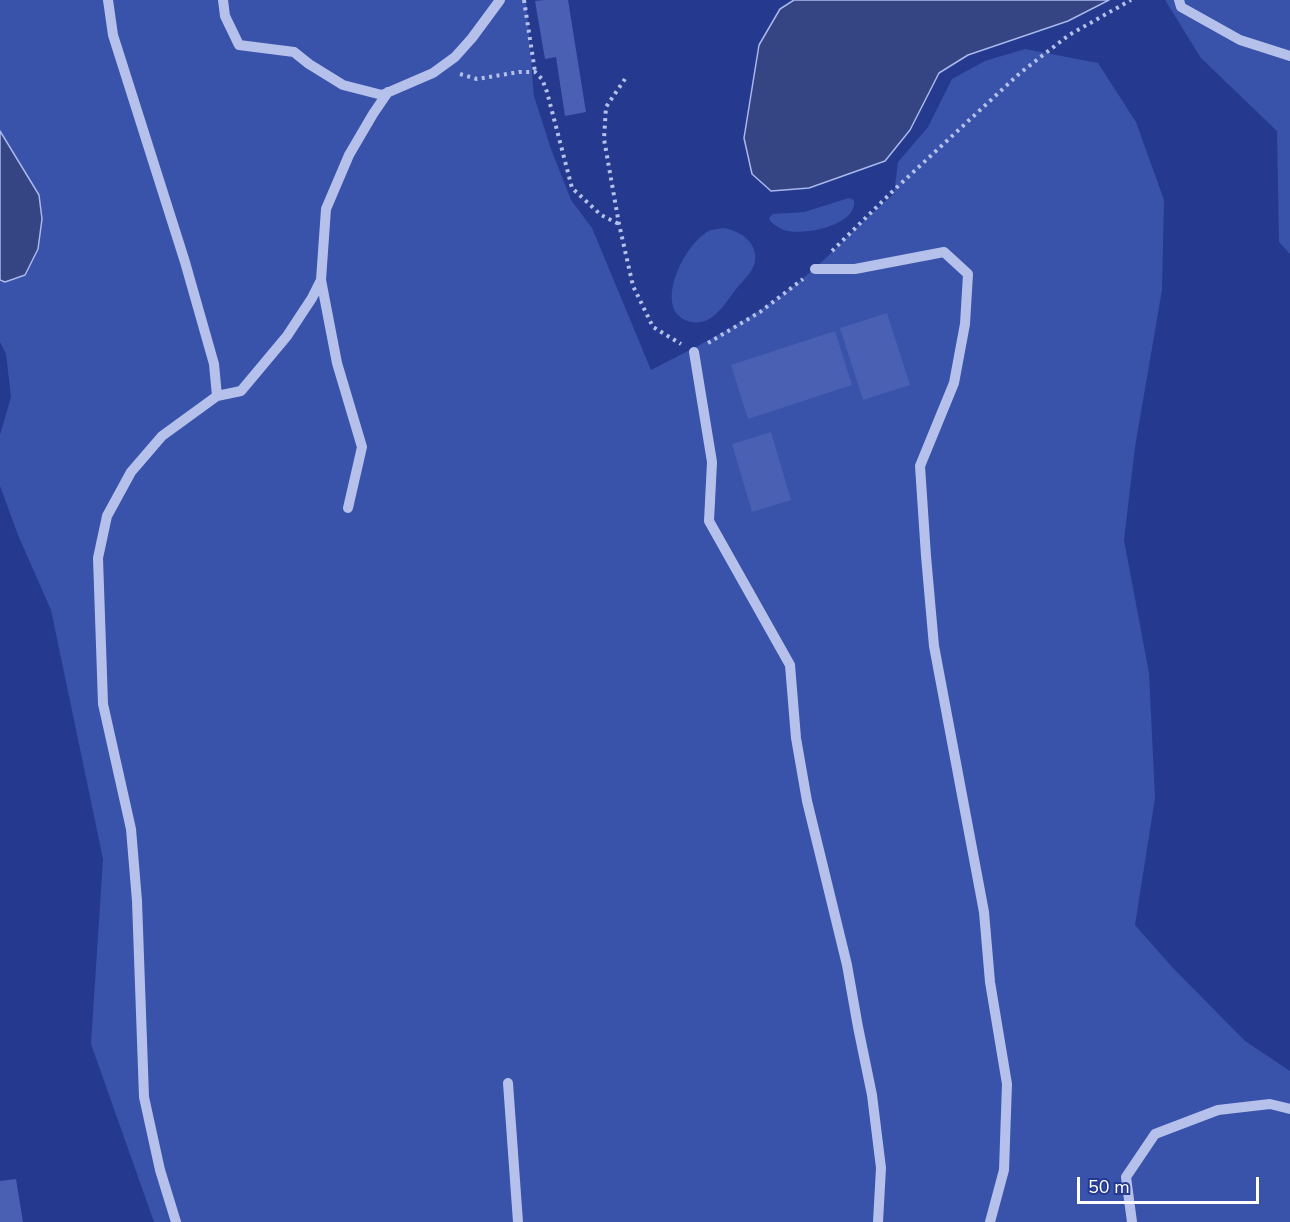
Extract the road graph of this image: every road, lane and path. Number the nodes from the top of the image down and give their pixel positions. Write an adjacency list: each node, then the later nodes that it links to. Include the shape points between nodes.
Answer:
1 (108, 0): 16 (lane, via 113,35 214,364)
2 (223, 0): 11 (lane, via 225,16 239,45 294,52 343,85 382,95)
3 (500, 0): 8 (lane, via 455,57)
4 (524, 0): 9 (path)
5 (1131, 0): 13 (path, via 1069,35 1020,73)
6 (1179, 0): 7 (lane, via 1181,7 1240,40)
7 (1290, 56)
8 (436, 71): 9 (path, via 477,79); 11 (lane)
9 (535, 72): 12 (path, via 547,92 572,188 601,215)
10 (626, 79): 12 (path, via 606,107 604,139)
11 (388, 92): 14 (lane, via 349,155 326,209)
12 (619, 224): 15 (path, via 633,286 653,327)
13 (815, 269): 15 (path, via 760,312); 23 (lane, via 855,269 944,252 968,274 965,324 954,382 920,466 934,646 984,912 990,982 1007,1084 1004,1170)
14 (321, 280): 16 (lane, via 288,336 241,391); 17 (lane, via 337,363 362,447)
15 (694, 352): 22 (lane, via 712,462 709,521 790,665 796,738 807,801 847,965 872,1095 881,1168)
16 (217, 396): 20 (lane, via 162,436 131,472 107,516 98,558 103,704 131,829 144,1097)
17 (348, 508)
18 (508, 1083): 21 (lane)
19 (1290, 1109): 24 (lane, via 1270,1104 1218,1110 1155,1134 1126,1177)
20 (176, 1222)
21 (518, 1222)
22 (878, 1222)
23 (990, 1222)
24 (1132, 1222)

